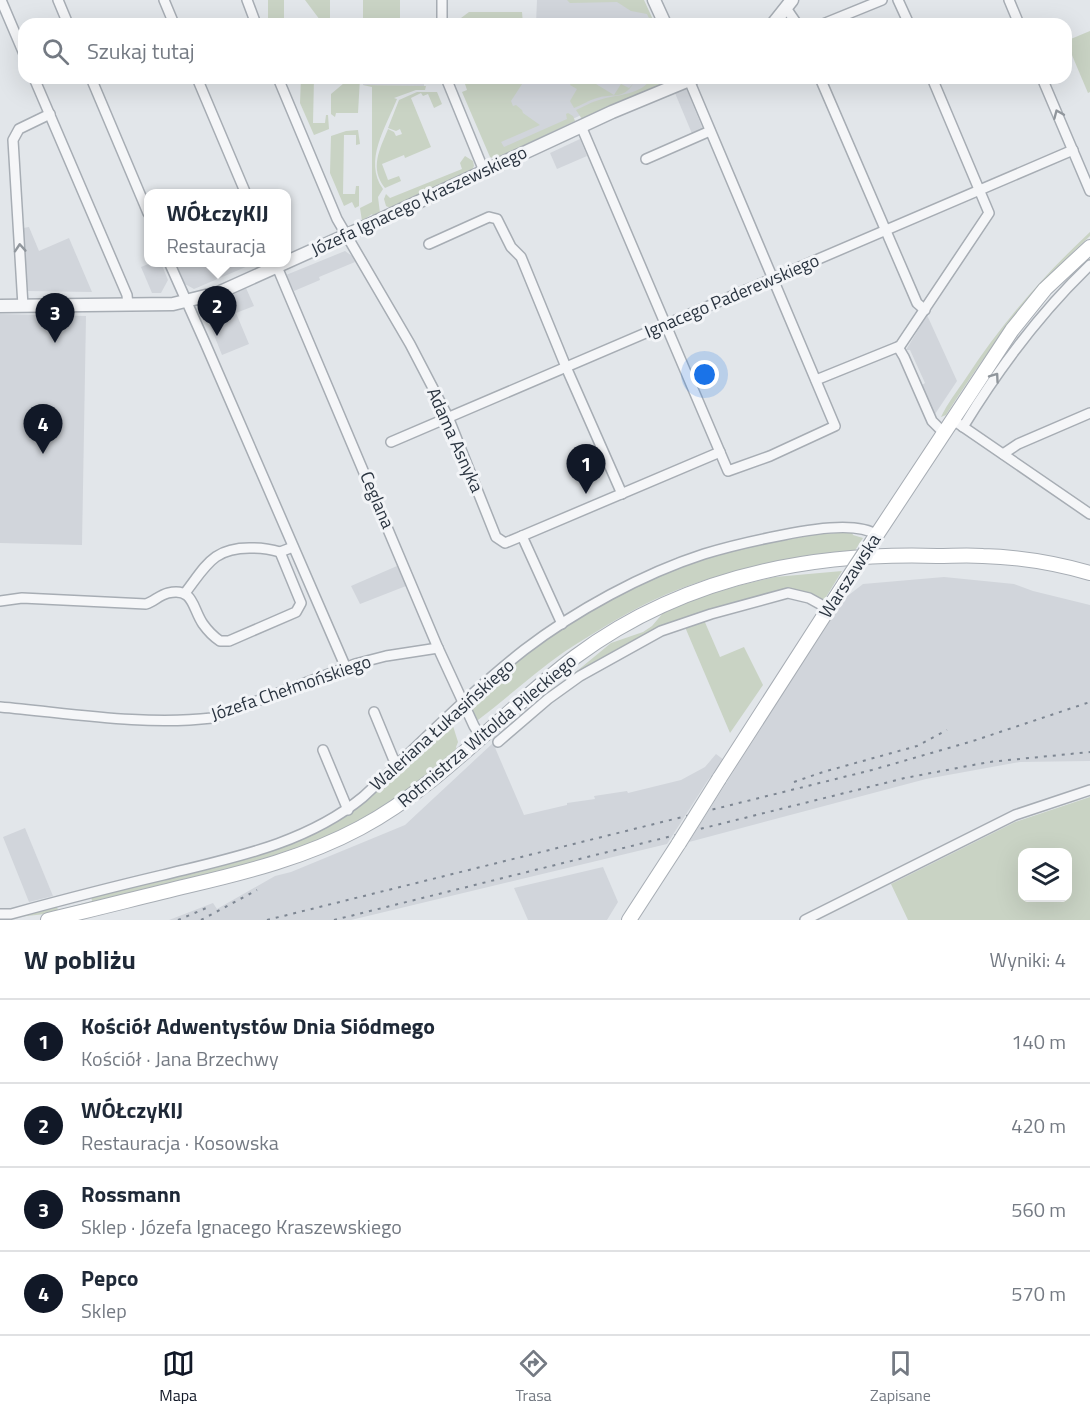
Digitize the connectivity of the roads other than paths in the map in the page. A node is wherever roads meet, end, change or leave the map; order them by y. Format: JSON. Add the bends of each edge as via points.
{"nodes":[{"id":1,"x":1,"y":0,"type":"edge"},
{"id":2,"x":58,"y":0,"type":"edge"},
{"id":3,"x":164,"y":0,"type":"edge"},
{"id":4,"x":247,"y":0,"type":"edge"},
{"id":5,"x":442,"y":0,"type":"edge"},
{"id":6,"x":654,"y":0,"type":"edge"},
{"id":7,"x":882,"y":0,"type":"edge"},
{"id":8,"x":898,"y":0,"type":"edge"},
{"id":9,"x":1009,"y":0,"type":"edge"},
{"id":10,"x":789,"y":4,"type":"edge"},
{"id":11,"x":66,"y":18,"type":"edge"},
{"id":12,"x":172,"y":18,"type":"edge"},
{"id":13,"x":254,"y":18,"type":"edge"},
{"id":14,"x":442,"y":18,"type":"edge"},
{"id":15,"x":662,"y":18,"type":"edge"},
{"id":16,"x":778,"y":18,"type":"edge"},
{"id":17,"x":795,"y":18,"type":"edge"},
{"id":18,"x":837,"y":18,"type":"edge"},
{"id":19,"x":906,"y":18,"type":"edge"},
{"id":20,"x":1016,"y":18,"type":"edge"},
{"id":21,"x":18,"y":40,"type":"edge"},
{"id":22,"x":37,"y":84,"type":"edge"},
{"id":23,"x":94,"y":84,"type":"edge"},
{"id":24,"x":200,"y":84,"type":"edge"},
{"id":25,"x":281,"y":84,"type":"edge"},
{"id":26,"x":448,"y":84,"type":"edge"},
{"id":27,"x":678,"y":84,"type":"edge"},
{"id":28,"x":692,"y":84,"type":"edge"},
{"id":29,"x":823,"y":84,"type":"edge"},
{"id":30,"x":935,"y":84,"type":"edge"},
{"id":31,"x":1045,"y":84,"type":"edge"},
{"id":32,"x":50,"y":114,"type":"junction"},
{"id":33,"x":581,"y":126,"type":"junction"},
{"id":34,"x":710,"y":131,"type":"junction"},
{"id":35,"x":1073,"y":150,"type":"junction"},
{"id":36,"x":646,"y":159,"type":"dead end"},
{"id":37,"x":484,"y":171,"type":"junction"},
{"id":38,"x":244,"y":189,"type":"edge"},
{"id":39,"x":980,"y":189,"type":"junction"},
{"id":40,"x":1090,"y":191,"type":"edge"},
{"id":41,"x":144,"y":204,"type":"edge"},
{"id":42,"x":885,"y":230,"type":"junction"},
{"id":43,"x":346,"y":236,"type":"junction"},
{"id":44,"x":429,"y":244,"type":"dead end"},
{"id":45,"x":1090,"y":247,"type":"edge"},
{"id":46,"x":291,"y":259,"type":"edge"},
{"id":47,"x":1090,"y":265,"type":"edge"},
{"id":48,"x":171,"y":267,"type":"edge"},
{"id":49,"x":272,"y":267,"type":"edge"},
{"id":50,"x":277,"y":267,"type":"edge"},
{"id":51,"x":774,"y":278,"type":"junction"},
{"id":52,"x":0,"y":299,"type":"edge"},
{"id":53,"x":186,"y":302,"type":"junction"},
{"id":54,"x":128,"y":305,"type":"junction"},
{"id":55,"x":0,"y":306,"type":"edge"},
{"id":56,"x":25,"y":306,"type":"junction"},
{"id":57,"x":925,"y":310,"type":"junction"},
{"id":58,"x":665,"y":324,"type":"junction"},
{"id":59,"x":898,"y":347,"type":"junction"},
{"id":60,"x":566,"y":367,"type":"junction"},
{"id":61,"x":816,"y":380,"type":"junction"},
{"id":62,"x":1090,"y":413,"type":"edge"},
{"id":63,"x":448,"y":417,"type":"junction"},
{"id":64,"x":958,"y":423,"type":"junction"},
{"id":65,"x":944,"y":432,"type":"junction"},
{"id":66,"x":391,"y":442,"type":"dead end"},
{"id":67,"x":720,"y":452,"type":"junction"},
{"id":68,"x":1003,"y":453,"type":"junction"},
{"id":69,"x":622,"y":494,"type":"junction"},
{"id":70,"x":1090,"y":514,"type":"edge"},
{"id":71,"x":522,"y":536,"type":"junction"},
{"id":72,"x":874,"y":539,"type":"junction"},
{"id":73,"x":293,"y":547,"type":"junction"},
{"id":74,"x":280,"y":552,"type":"junction"},
{"id":75,"x":1090,"y":573,"type":"edge"},
{"id":76,"x":185,"y":593,"type":"junction"},
{"id":77,"x":0,"y":601,"type":"edge"},
{"id":78,"x":829,"y":609,"type":"junction"},
{"id":79,"x":562,"y":624,"type":"junction"},
{"id":80,"x":438,"y":648,"type":"junction"},
{"id":81,"x":346,"y":668,"type":"junction"},
{"id":82,"x":463,"y":703,"type":"junction"},
{"id":83,"x":0,"y":707,"type":"edge"},
{"id":84,"x":374,"y":712,"type":"dead end"},
{"id":85,"x":481,"y":737,"type":"junction"},
{"id":86,"x":498,"y":742,"type":"dead end"},
{"id":87,"x":323,"y":750,"type":"dead end"},
{"id":88,"x":398,"y":764,"type":"junction"},
{"id":89,"x":1090,"y":790,"type":"edge"},
{"id":90,"x":348,"y":810,"type":"junction"},
{"id":91,"x":0,"y":914,"type":"edge"},
{"id":92,"x":48,"y":920,"type":"edge"},
{"id":93,"x":629,"y":920,"type":"edge"},
{"id":94,"x":805,"y":920,"type":"edge"}],
"edges":[{"from":1,"to":21,"type":"street"},
{"from":2,"to":11,"type":"street"},
{"from":3,"to":12,"type":"street"},
{"from":4,"to":13,"type":"street"},
{"from":5,"to":14,"type":"street"},
{"from":6,"to":15,"type":"street"},
{"from":7,"to":18,"type":"street"},
{"from":8,"to":19,"type":"street"},
{"from":9,"to":20,"type":"street"},
{"from":10,"to":16,"type":"street"},
{"from":10,"to":17,"type":"street"},
{"from":22,"to":32,"type":"street"},
{"from":23,"to":41,"type":"street"},
{"from":24,"to":38,"type":"street"},
{"from":25,"to":43,"type":"street","name":"Adama Asnyka"},
{"from":26,"to":37,"type":"street"},
{"from":27,"to":33,"type":"street","name":"Józefa Ignacego Kraszewskiego"},
{"from":28,"to":34,"type":"street"},
{"from":29,"to":42,"type":"street"},
{"from":30,"to":39,"type":"street"},
{"from":35,"to":31,"type":"street","one_way":true},
{"from":32,"to":54,"type":"street"},
{"from":56,"to":32,"type":"street","one_way":true,"via":[[13,140],[19,129]]},
{"from":33,"to":37,"type":"street","name":"Józefa Ignacego Kraszewskiego"},
{"from":33,"to":58,"type":"street"},
{"from":34,"to":36,"type":"street"},
{"from":34,"to":51,"type":"street"},
{"from":35,"to":39,"type":"street","name":"Ignacego Paderewskiego"},
{"from":35,"to":40,"type":"street"},
{"from":37,"to":43,"type":"street","name":"Józefa Ignacego Kraszewskiego"},
{"from":39,"to":42,"type":"street","name":"Ignacego Paderewskiego"},
{"from":39,"to":57,"type":"street","via":[[989,213]]},
{"from":42,"to":51,"type":"street","name":"Ignacego Paderewskiego"},
{"from":42,"to":57,"type":"street","via":[[917,303]]},
{"from":43,"to":46,"type":"street","name":"Józefa Ignacego Kraszewskiego"},
{"from":43,"to":63,"type":"street","name":"Adama Asnyka"},
{"from":44,"to":60,"type":"street","via":[[489,217],[497,219],[511,247],[521,257]]},
{"from":45,"to":64,"type":"main road","name":"Warszawska","via":[[1027,311]]},
{"from":64,"to":47,"type":"street","one_way":true,"via":[[1031,328]]},
{"from":48,"to":53,"type":"street"},
{"from":49,"to":53,"type":"street","name":"Józefa Ignacego Kraszewskiego","via":[[218,293]]},
{"from":50,"to":80,"type":"street","name":"Ceglana"},
{"from":51,"to":58,"type":"street","name":"Ignacego Paderewskiego"},
{"from":51,"to":61,"type":"street"},
{"from":52,"to":56,"type":"street","name":"Józefa Ignacego Kraszewskiego"},
{"from":53,"to":54,"type":"street","name":"Józefa Ignacego Kraszewskiego"},
{"from":53,"to":73,"type":"street"},
{"from":54,"to":56,"type":"street","name":"Józefa Ignacego Kraszewskiego"},
{"from":55,"to":56,"type":"street","name":"Józefa Ignacego Kraszewskiego"},
{"from":57,"to":59,"type":"street"},
{"from":58,"to":60,"type":"street","name":"Ignacego Paderewskiego"},
{"from":58,"to":67,"type":"street"},
{"from":59,"to":61,"type":"street"},
{"from":59,"to":65,"type":"street","via":[[932,421]]},
{"from":60,"to":63,"type":"street","name":"Ignacego Paderewskiego"},
{"from":60,"to":69,"type":"street"},
{"from":61,"to":67,"type":"street","via":[[835,426],[728,471]]},
{"from":62,"to":68,"type":"street"},
{"from":63,"to":66,"type":"street","name":"Ignacego Paderewskiego"},
{"from":63,"to":71,"type":"street","name":"Adama Asnyka","via":[[496,537],[505,543]]},
{"from":64,"to":65,"type":"main road","name":"Warszawska"},
{"from":64,"to":68,"type":"street"},
{"from":65,"to":72,"type":"main road","name":"Warszawska"},
{"from":67,"to":69,"type":"street"},
{"from":68,"to":70,"type":"street"},
{"from":69,"to":71,"type":"street"},
{"from":71,"to":79,"type":"street"},
{"from":72,"to":78,"type":"main road","name":"Warszawska","bridge":true},
{"from":72,"to":79,"type":"street","name":"Waleriana Łukasińskiego","via":[[868,529],[800,532],[704,554],[621,590]]},
{"from":73,"to":74,"type":"street"},
{"from":73,"to":81,"type":"street"},
{"from":74,"to":76,"type":"street","via":[[268,548],[226,550],[212,558]]},
{"from":74,"to":76,"type":"street","via":[[301,603],[299,609],[229,641],[220,641],[210,632]]},
{"from":75,"to":85,"type":"main road","name":"Rotmistrza Witolda Pileckiego","via":[[982,555],[864,556],[809,561],[728,580],[690,592],[624,624],[574,658]]},
{"from":76,"to":77,"type":"street","via":[[164,594],[146,604],[22,598]]},
{"from":78,"to":86,"type":"street","via":[[788,593],[661,632],[580,676]]},
{"from":78,"to":93,"type":"main road","name":"Warszawska","bridge":true},
{"from":79,"to":82,"type":"street","name":"Waleriana Łukasińskiego"},
{"from":80,"to":81,"type":"street","name":"Józefa Chełmońskiego","via":[[386,656]]},
{"from":80,"to":82,"type":"street","name":"Ceglana"},
{"from":81,"to":83,"type":"street","name":"Józefa Chełmońskiego","via":[[226,715],[191,721]]},
{"from":82,"to":85,"type":"street","name":"Ceglana"},
{"from":82,"to":88,"type":"street","name":"Waleriana Łukasińskiego"},
{"from":84,"to":88,"type":"street"},
{"from":85,"to":92,"type":"main road","name":"Rotmistrza Witolda Pileckiego","via":[[394,808],[307,852],[245,872]]},
{"from":87,"to":90,"type":"street"},
{"from":88,"to":90,"type":"street","name":"Waleriana Łukasińskiego"},
{"from":89,"to":94,"type":"street","via":[[1015,815]]},
{"from":90,"to":91,"type":"street","name":"Waleriana Łukasińskiego","via":[[257,852]]}]}
